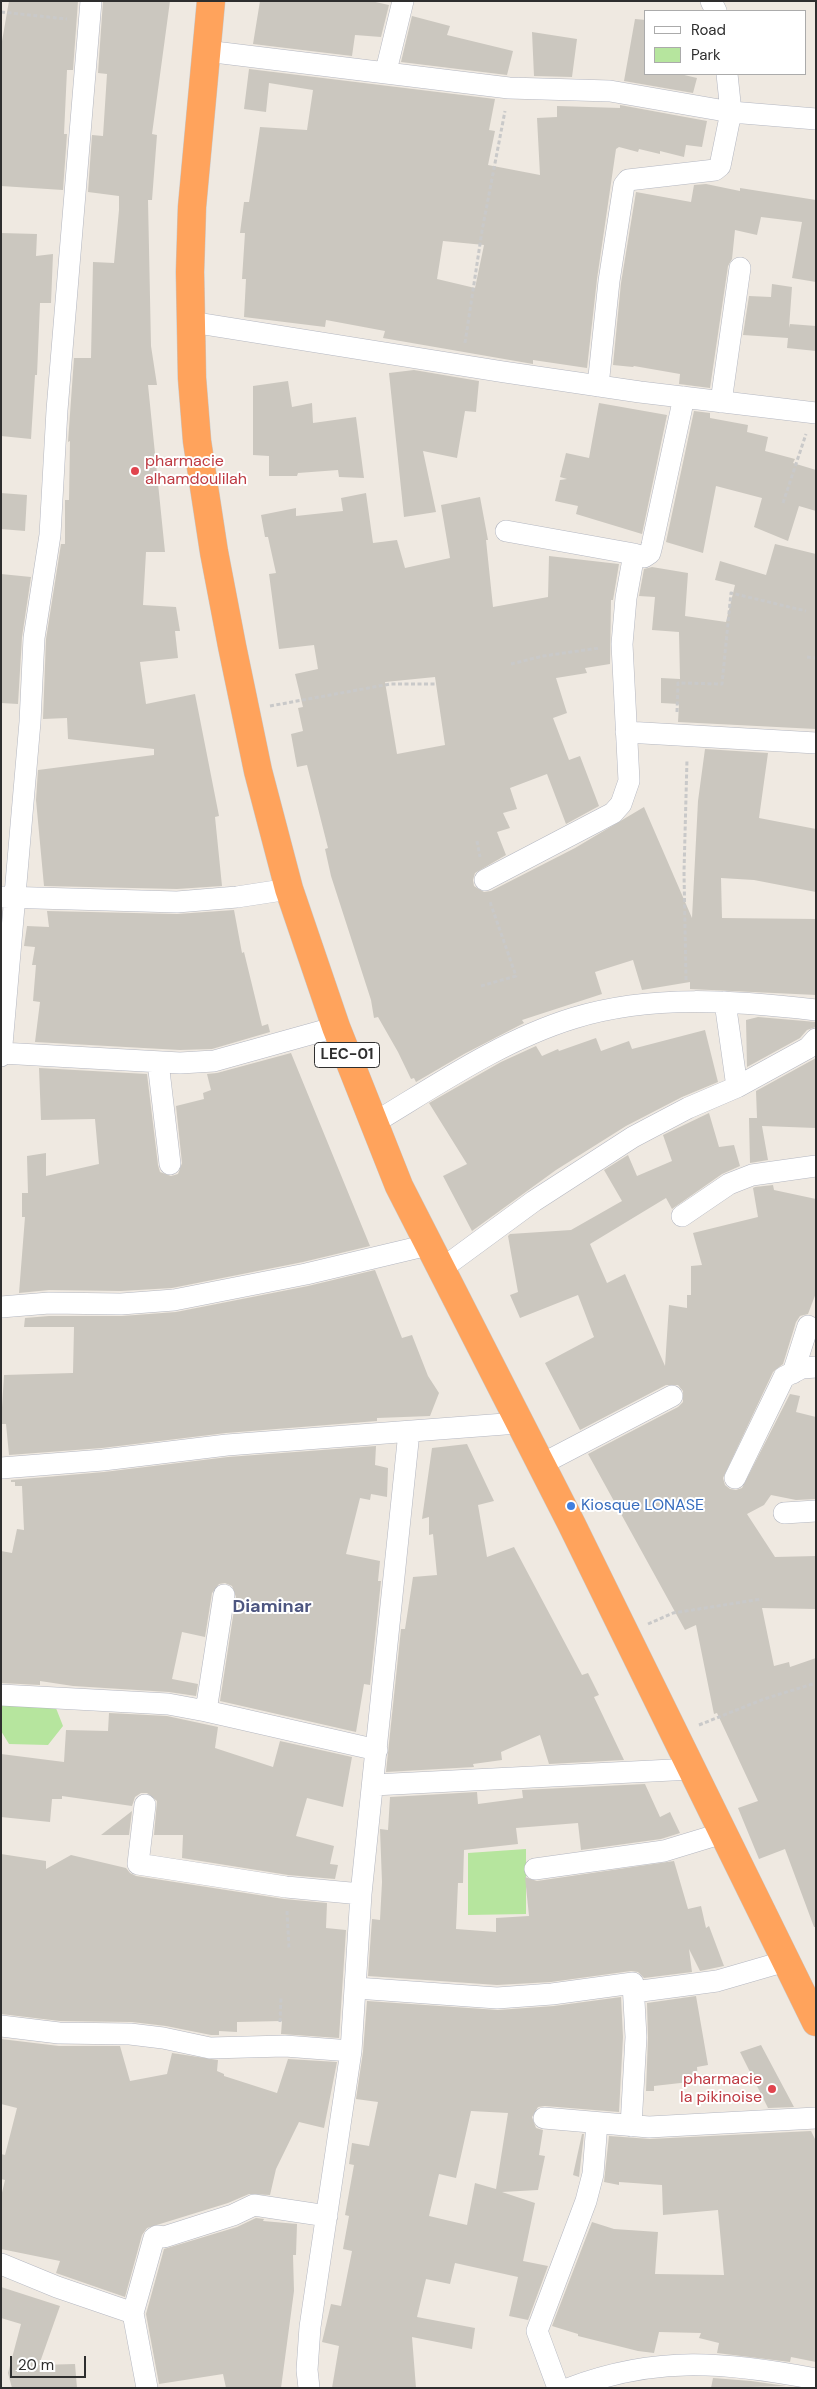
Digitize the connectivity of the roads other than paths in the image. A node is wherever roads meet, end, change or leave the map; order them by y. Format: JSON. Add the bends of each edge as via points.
{"nodes":[{"id":1,"x":211,"y":1,"type":"edge"},
{"id":2,"x":403,"y":1,"type":"edge"},
{"id":3,"x":90,"y":11,"type":"edge"},
{"id":4,"x":206,"y":51,"type":"junction"},
{"id":5,"x":386,"y":71,"type":"junction"},
{"id":6,"x":727,"y":75,"type":"edge"},
{"id":7,"x":732,"y":112,"type":"junction"},
{"id":8,"x":816,"y":119,"type":"edge"},
{"id":9,"x":740,"y":268,"type":"dead end"},
{"id":10,"x":191,"y":322,"type":"junction"},
{"id":11,"x":598,"y":386,"type":"junction"},
{"id":12,"x":684,"y":397,"type":"junction"},
{"id":13,"x":721,"y":402,"type":"junction"},
{"id":14,"x":814,"y":412,"type":"edge"},
{"id":15,"x":506,"y":531,"type":"dead end"},
{"id":16,"x":634,"y":554,"type":"junction"},
{"id":17,"x":626,"y":732,"type":"junction"},
{"id":18,"x":816,"y":743,"type":"edge"},
{"id":19,"x":485,"y":880,"type":"road end"},
{"id":20,"x":289,"y":889,"type":"junction"},
{"id":21,"x":8,"y":897,"type":"edge"},
{"id":22,"x":725,"y":1002,"type":"junction"},
{"id":23,"x":816,"y":1010,"type":"edge"},
{"id":24,"x":336,"y":1027,"type":"junction"},
{"id":25,"x":816,"y":1039,"type":"edge"},
{"id":26,"x":1,"y":1054,"type":"edge"},
{"id":27,"x":158,"y":1062,"type":"junction"},
{"id":28,"x":737,"y":1087,"type":"junction"},
{"id":29,"x":372,"y":1124,"type":"junction"},
{"id":30,"x":170,"y":1164,"type":"dead end"},
{"id":31,"x":816,"y":1166,"type":"edge"},
{"id":32,"x":682,"y":1216,"type":"dead end"},
{"id":33,"x":428,"y":1245,"type":"junction"},
{"id":34,"x":440,"y":1270,"type":"junction"},
{"id":35,"x":1,"y":1307,"type":"edge"},
{"id":36,"x":808,"y":1326,"type":"dead end"},
{"id":37,"x":816,"y":1367,"type":"edge"},
{"id":38,"x":793,"y":1373,"type":"junction"},
{"id":39,"x":672,"y":1396,"type":"dead end"},
{"id":40,"x":518,"y":1423,"type":"junction"},
{"id":41,"x":409,"y":1432,"type":"junction"},
{"id":42,"x":540,"y":1465,"type":"junction"},
{"id":43,"x":1,"y":1468,"type":"edge"},
{"id":44,"x":736,"y":1478,"type":"dead end"},
{"id":45,"x":816,"y":1511,"type":"edge"},
{"id":46,"x":784,"y":1513,"type":"dead end"},
{"id":47,"x":224,"y":1595,"type":"dead end"},
{"id":48,"x":1,"y":1695,"type":"edge"},
{"id":49,"x":206,"y":1710,"type":"junction"},
{"id":50,"x":377,"y":1750,"type":"junction"},
{"id":51,"x":692,"y":1769,"type":"junction"},
{"id":52,"x":373,"y":1785,"type":"junction"},
{"id":53,"x":145,"y":1805,"type":"dead end"},
{"id":54,"x":724,"y":1833,"type":"junction"},
{"id":55,"x":535,"y":1869,"type":"dead end"},
{"id":56,"x":361,"y":1894,"type":"junction"},
{"id":57,"x":786,"y":1961,"type":"junction"},
{"id":58,"x":356,"y":1988,"type":"junction"},
{"id":59,"x":634,"y":1992,"type":"junction"},
{"id":60,"x":816,"y":2022,"type":"edge"},
{"id":61,"x":1,"y":2026,"type":"edge"},
{"id":62,"x":351,"y":2051,"type":"junction"},
{"id":63,"x":544,"y":2118,"type":"dead end"},
{"id":64,"x":816,"y":2118,"type":"edge"},
{"id":65,"x":597,"y":2123,"type":"junction"},
{"id":66,"x":631,"y":2126,"type":"junction"},
{"id":67,"x":328,"y":2216,"type":"junction"},
{"id":68,"x":1,"y":2264,"type":"edge"},
{"id":69,"x":133,"y":2313,"type":"junction"},
{"id":70,"x":816,"y":2379,"type":"edge"},
{"id":71,"x":596,"y":2383,"type":"edge"},
{"id":72,"x":147,"y":2388,"type":"edge"},
{"id":73,"x":309,"y":2388,"type":"edge"},
{"id":74,"x":558,"y":2388,"type":"edge"},
{"id":75,"x":570,"y":2388,"type":"edge"}],
"edges":[{"from":1,"to":4,"type":"highway","number":"LEC-01"},
{"from":2,"to":5,"type":"street"},
{"from":3,"to":21,"type":"street","via":[[57,410],[50,535],[34,638],[30,722]]},
{"from":4,"to":5,"type":"street"},
{"from":4,"to":10,"type":"highway","number":"LEC-01","via":[[192,207]]},
{"from":5,"to":7,"type":"street","via":[[509,88],[610,91]]},
{"from":6,"to":7,"type":"street"},
{"from":7,"to":8,"type":"street"},
{"from":7,"to":11,"type":"street","via":[[722,160],[715,170],[628,180],[624,185],[609,281]]},
{"from":9,"to":13,"type":"street"},
{"from":10,"to":11,"type":"street"},
{"from":10,"to":20,"type":"highway","number":"LEC-01","via":[[192,378],[205,496],[258,771]]},
{"from":11,"to":12,"type":"street"},
{"from":12,"to":13,"type":"street"},
{"from":12,"to":16,"type":"street","via":[[650,553],[644,557]]},
{"from":13,"to":14,"type":"street"},
{"from":15,"to":16,"type":"street"},
{"from":16,"to":17,"type":"street","via":[[622,644]]},
{"from":17,"to":18,"type":"street"},
{"from":17,"to":19,"type":"street","via":[[629,782],[624,799],[613,813]]},
{"from":20,"to":21,"type":"street","via":[[177,902]]},
{"from":20,"to":24,"type":"highway","number":"LEC-01"},
{"from":21,"to":26,"type":"street"},
{"from":22,"to":23,"type":"street"},
{"from":22,"to":28,"type":"street"},
{"from":22,"to":29,"type":"street","via":[[687,1001],[628,1006],[576,1017],[542,1029],[473,1063]]},
{"from":24,"to":27,"type":"street","via":[[214,1060]]},
{"from":24,"to":29,"type":"highway","number":"LEC-01"},
{"from":25,"to":28,"type":"street","via":[[808,1048]]},
{"from":26,"to":27,"type":"street"},
{"from":27,"to":30,"type":"street"},
{"from":28,"to":34,"type":"street","via":[[688,1108],[634,1137],[534,1201]]},
{"from":29,"to":33,"type":"highway","number":"LEC-01"},
{"from":31,"to":32,"type":"street","via":[[752,1175],[729,1184]]},
{"from":33,"to":34,"type":"highway","number":"LEC-01"},
{"from":33,"to":35,"type":"street","via":[[306,1274],[174,1300]]},
{"from":34,"to":40,"type":"highway","number":"LEC-01"},
{"from":36,"to":38,"type":"street"},
{"from":37,"to":38,"type":"street","via":[[802,1368]]},
{"from":38,"to":44,"type":"street","via":[[784,1377]]},
{"from":39,"to":42,"type":"street"},
{"from":40,"to":41,"type":"street"},
{"from":40,"to":42,"type":"highway","number":"LEC-01"},
{"from":41,"to":43,"type":"street","via":[[227,1445]]},
{"from":41,"to":50,"type":"street"},
{"from":42,"to":51,"type":"highway","number":"LEC-01"},
{"from":45,"to":46,"type":"street"},
{"from":47,"to":49,"type":"street"},
{"from":48,"to":49,"type":"street","via":[[168,1704]]},
{"from":49,"to":50,"type":"street"},
{"from":50,"to":52,"type":"street"},
{"from":51,"to":52,"type":"street"},
{"from":51,"to":54,"type":"highway","number":"LEC-01"},
{"from":52,"to":56,"type":"street"},
{"from":53,"to":56,"type":"street","via":[[138,1864]]},
{"from":54,"to":55,"type":"street","via":[[664,1851]]},
{"from":54,"to":57,"type":"highway","number":"LEC-01"},
{"from":56,"to":58,"type":"street"},
{"from":57,"to":59,"type":"street","via":[[717,1981]]},
{"from":57,"to":60,"type":"highway","number":"LEC-01"},
{"from":58,"to":59,"type":"street","via":[[497,1998],[633,1983]]},
{"from":58,"to":62,"type":"street"},
{"from":59,"to":66,"type":"street","via":[[636,2037]]},
{"from":61,"to":62,"type":"street","via":[[59,2033],[130,2034],[210,2048],[285,2046]]},
{"from":62,"to":67,"type":"street"},
{"from":63,"to":65,"type":"street"},
{"from":64,"to":66,"type":"street"},
{"from":65,"to":66,"type":"street"},
{"from":65,"to":74,"type":"street","via":[[593,2174],[586,2201],[536,2331]]},
{"from":67,"to":69,"type":"street","via":[[254,2205],[233,2215],[164,2237],[157,2236]]},
{"from":67,"to":73,"type":"street","via":[[310,2327]]},
{"from":68,"to":69,"type":"street"},
{"from":69,"to":72,"type":"street"},
{"from":70,"to":71,"type":"street","via":[[716,2364],[661,2366]]},
{"from":71,"to":75,"type":"street"}]}
